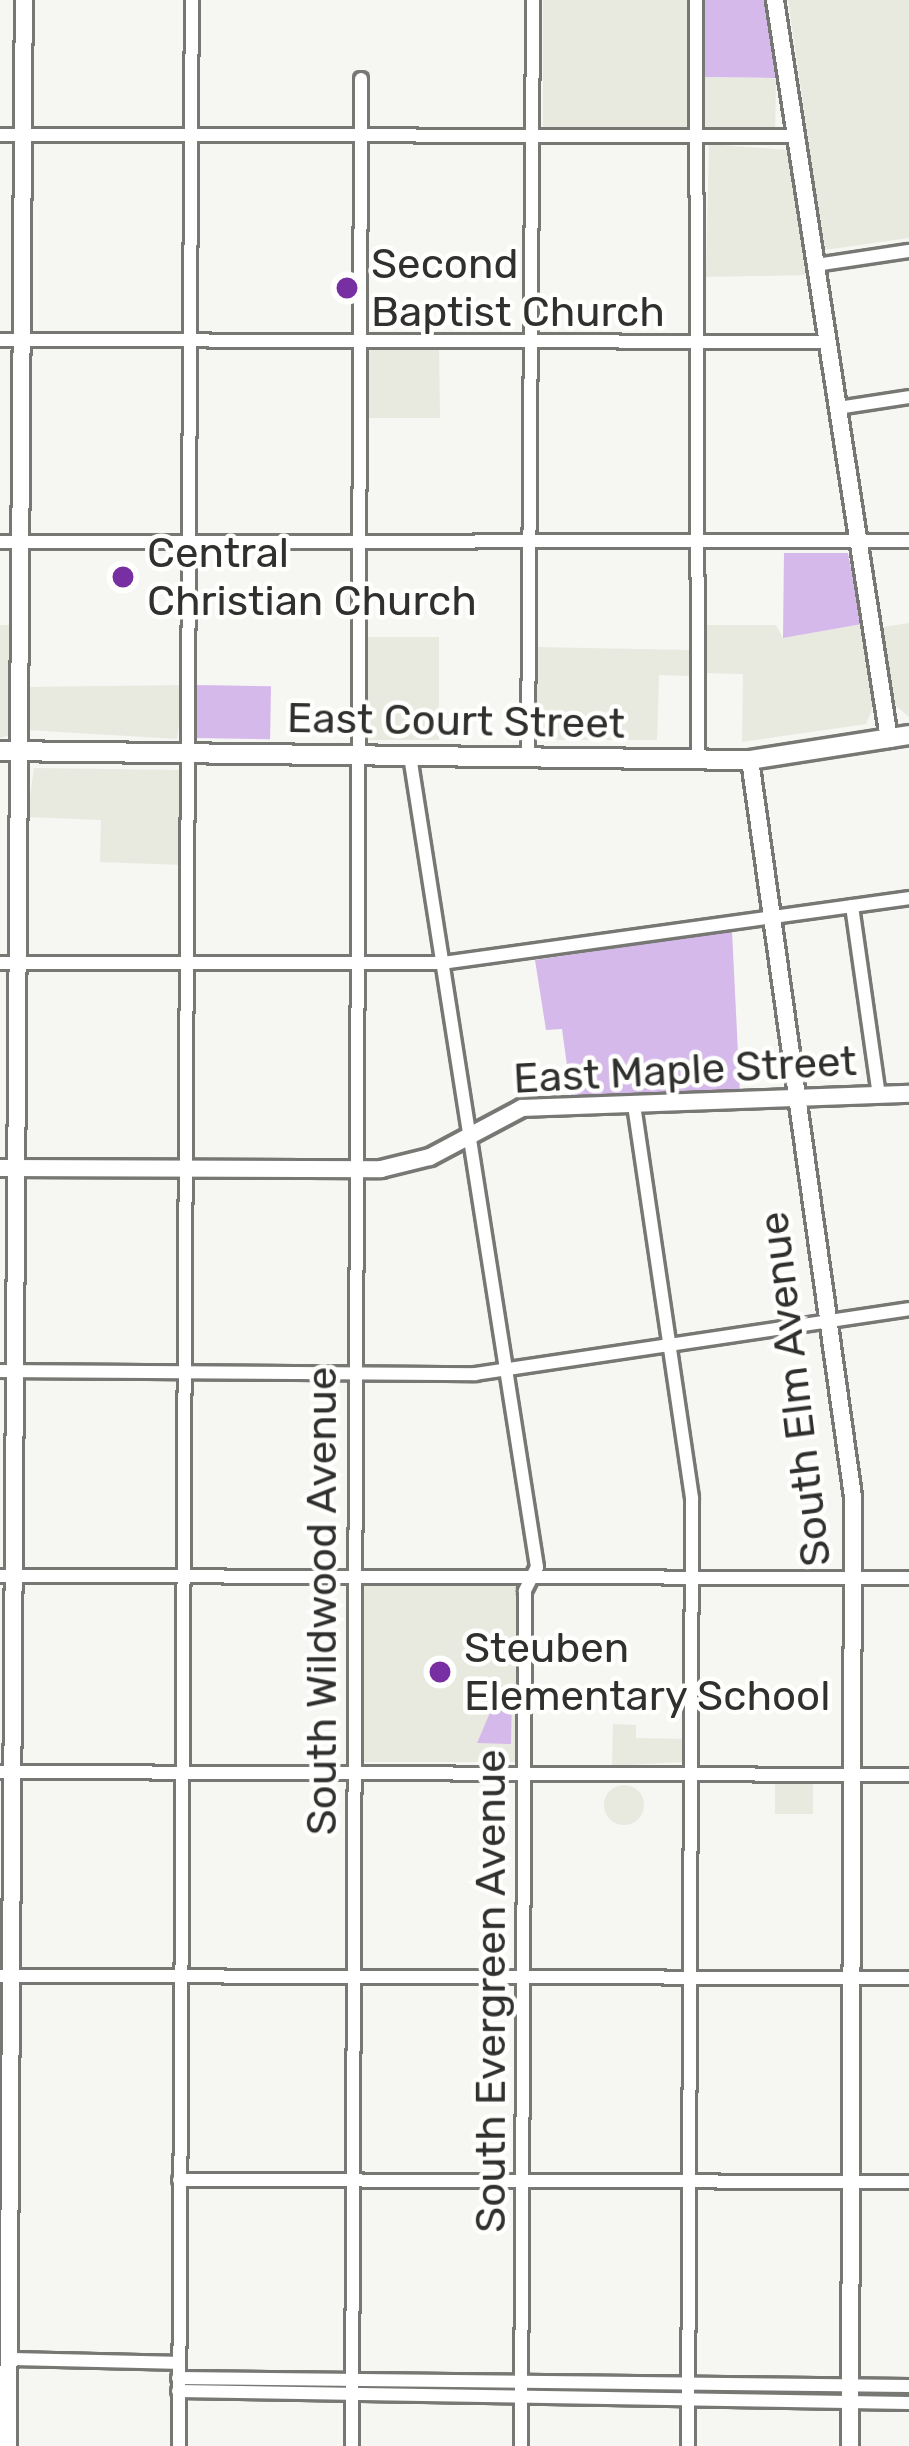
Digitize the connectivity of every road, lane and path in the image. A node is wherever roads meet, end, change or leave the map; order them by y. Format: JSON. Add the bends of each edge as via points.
{"nodes":[{"id":1,"x":24,"y":0,"type":"edge"},
{"id":2,"x":192,"y":0,"type":"edge"},
{"id":3,"x":533,"y":0,"type":"edge"},
{"id":4,"x":696,"y":0,"type":"edge"},
{"id":5,"x":775,"y":0,"type":"edge"},
{"id":6,"x":361,"y":79,"type":"dead end"},
{"id":7,"x":361,"y":134,"type":"junction"},
{"id":8,"x":0,"y":135,"type":"edge"},
{"id":9,"x":23,"y":135,"type":"junction"},
{"id":10,"x":192,"y":136,"type":"junction"},
{"id":11,"x":531,"y":136,"type":"junction"},
{"id":12,"x":796,"y":136,"type":"junction"},
{"id":13,"x":696,"y":139,"type":"junction"},
{"id":14,"x":909,"y":251,"type":"edge"},
{"id":15,"x":815,"y":265,"type":"junction"},
{"id":16,"x":0,"y":340,"type":"edge"},
{"id":17,"x":22,"y":340,"type":"junction"},
{"id":18,"x":189,"y":340,"type":"junction"},
{"id":19,"x":361,"y":341,"type":"junction"},
{"id":20,"x":530,"y":342,"type":"junction"},
{"id":21,"x":699,"y":342,"type":"junction"},
{"id":22,"x":827,"y":342,"type":"junction"},
{"id":23,"x":909,"y":397,"type":"edge"},
{"id":24,"x":838,"y":408,"type":"junction"},
{"id":25,"x":909,"y":541,"type":"edge"},
{"id":26,"x":0,"y":542,"type":"edge"},
{"id":27,"x":22,"y":542,"type":"junction"},
{"id":28,"x":191,"y":544,"type":"junction"},
{"id":29,"x":360,"y":544,"type":"junction"},
{"id":30,"x":698,"y":544,"type":"junction"},
{"id":31,"x":529,"y":545,"type":"junction"},
{"id":32,"x":860,"y":548,"type":"junction"},
{"id":33,"x":899,"y":737,"type":"edge"},
{"id":34,"x":0,"y":752,"type":"edge"},
{"id":35,"x":21,"y":752,"type":"junction"},
{"id":36,"x":190,"y":754,"type":"junction"},
{"id":37,"x":361,"y":756,"type":"junction"},
{"id":38,"x":410,"y":756,"type":"junction"},
{"id":39,"x":528,"y":758,"type":"junction"},
{"id":40,"x":698,"y":760,"type":"junction"},
{"id":41,"x":750,"y":760,"type":"junction"},
{"id":42,"x":909,"y":898,"type":"edge"},
{"id":43,"x":852,"y":906,"type":"junction"},
{"id":44,"x":773,"y":916,"type":"junction"},
{"id":45,"x":442,"y":962,"type":"junction"},
{"id":46,"x":0,"y":963,"type":"edge"},
{"id":47,"x":20,"y":963,"type":"junction"},
{"id":48,"x":189,"y":964,"type":"junction"},
{"id":49,"x":356,"y":965,"type":"junction"},
{"id":50,"x":909,"y":1094,"type":"edge"},
{"id":51,"x":878,"y":1095,"type":"junction"},
{"id":52,"x":800,"y":1099,"type":"junction"},
{"id":53,"x":634,"y":1105,"type":"junction"},
{"id":54,"x":468,"y":1131,"type":"junction"},
{"id":55,"x":10,"y":1168,"type":"edge"},
{"id":56,"x":188,"y":1168,"type":"junction"},
{"id":57,"x":358,"y":1169,"type":"junction"},
{"id":58,"x":909,"y":1309,"type":"edge"},
{"id":59,"x":829,"y":1321,"type":"junction"},
{"id":60,"x":666,"y":1346,"type":"junction"},
{"id":61,"x":506,"y":1371,"type":"junction"},
{"id":62,"x":9,"y":1372,"type":"edge"},
{"id":63,"x":188,"y":1372,"type":"junction"},
{"id":64,"x":355,"y":1373,"type":"junction"},
{"id":65,"x":9,"y":1576,"type":"edge"},
{"id":66,"x":187,"y":1576,"type":"junction"},
{"id":67,"x":356,"y":1576,"type":"junction"},
{"id":68,"x":533,"y":1577,"type":"junction"},
{"id":69,"x":693,"y":1577,"type":"junction"},
{"id":70,"x":855,"y":1578,"type":"junction"},
{"id":71,"x":909,"y":1578,"type":"edge"},
{"id":72,"x":8,"y":1772,"type":"edge"},
{"id":73,"x":187,"y":1773,"type":"junction"},
{"id":74,"x":355,"y":1773,"type":"junction"},
{"id":75,"x":525,"y":1774,"type":"junction"},
{"id":76,"x":693,"y":1774,"type":"junction"},
{"id":77,"x":851,"y":1775,"type":"junction"},
{"id":78,"x":909,"y":1775,"type":"edge"},
{"id":79,"x":5,"y":1976,"type":"edge"},
{"id":80,"x":186,"y":1976,"type":"junction"},
{"id":81,"x":355,"y":1976,"type":"junction"},
{"id":82,"x":692,"y":1977,"type":"junction"},
{"id":83,"x":527,"y":1978,"type":"junction"},
{"id":84,"x":850,"y":1978,"type":"junction"},
{"id":85,"x":909,"y":1978,"type":"edge"},
{"id":86,"x":179,"y":2180,"type":"junction"},
{"id":87,"x":851,"y":2181,"type":"junction"},
{"id":88,"x":524,"y":2182,"type":"junction"},
{"id":89,"x":909,"y":2182,"type":"edge"},
{"id":90,"x":355,"y":2183,"type":"junction"},
{"id":91,"x":688,"y":2183,"type":"junction"},
{"id":92,"x":5,"y":2348,"type":"edge"},
{"id":93,"x":178,"y":2362,"type":"junction"},
{"id":94,"x":352,"y":2380,"type":"junction"},
{"id":95,"x":522,"y":2381,"type":"junction"},
{"id":96,"x":688,"y":2383,"type":"junction"},
{"id":97,"x":178,"y":2385,"type":"junction"},
{"id":98,"x":909,"y":2386,"type":"edge"},
{"id":99,"x":850,"y":2394,"type":"junction"},
{"id":100,"x":352,"y":2396,"type":"junction"},
{"id":101,"x":522,"y":2402,"type":"junction"},
{"id":102,"x":688,"y":2402,"type":"junction"},
{"id":103,"x":909,"y":2403,"type":"edge"},
{"id":104,"x":8,"y":2446,"type":"edge"},
{"id":105,"x":179,"y":2446,"type":"edge"},
{"id":106,"x":352,"y":2446,"type":"edge"},
{"id":107,"x":521,"y":2446,"type":"edge"},
{"id":108,"x":688,"y":2446,"type":"edge"},
{"id":109,"x":850,"y":2446,"type":"edge"}],
"edges":[{"from":1,"to":9,"type":"street"},
{"from":2,"to":10,"type":"street"},
{"from":3,"to":11,"type":"street"},
{"from":4,"to":13,"type":"street"},
{"from":5,"to":12,"type":"street"},
{"from":6,"to":7,"type":"street","name":"South Wildwood Avenue"},
{"from":7,"to":10,"type":"street"},
{"from":7,"to":11,"type":"street"},
{"from":7,"to":19,"type":"street","name":"South Wildwood Avenue"},
{"from":8,"to":9,"type":"street"},
{"from":9,"to":10,"type":"street"},
{"from":9,"to":17,"type":"street"},
{"from":10,"to":18,"type":"street"},
{"from":11,"to":13,"type":"street"},
{"from":11,"to":20,"type":"street"},
{"from":12,"to":13,"type":"street"},
{"from":12,"to":15,"type":"street"},
{"from":13,"to":21,"type":"street"},
{"from":14,"to":15,"type":"street"},
{"from":15,"to":22,"type":"street"},
{"from":16,"to":17,"type":"street"},
{"from":17,"to":18,"type":"street"},
{"from":17,"to":27,"type":"street"},
{"from":18,"to":19,"type":"street"},
{"from":18,"to":28,"type":"street"},
{"from":19,"to":20,"type":"street"},
{"from":19,"to":29,"type":"street","name":"South Wildwood Avenue"},
{"from":20,"to":21,"type":"street"},
{"from":20,"to":31,"type":"street"},
{"from":21,"to":22,"type":"street"},
{"from":21,"to":30,"type":"street"},
{"from":22,"to":24,"type":"street"},
{"from":23,"to":24,"type":"street"},
{"from":24,"to":32,"type":"street"},
{"from":25,"to":32,"type":"street"},
{"from":26,"to":27,"type":"street"},
{"from":27,"to":28,"type":"street"},
{"from":27,"to":35,"type":"street"},
{"from":28,"to":29,"type":"street"},
{"from":28,"to":36,"type":"street"},
{"from":29,"to":31,"type":"street"},
{"from":29,"to":37,"type":"street","name":"South Wildwood Avenue"},
{"from":30,"to":31,"type":"street"},
{"from":30,"to":32,"type":"street"},
{"from":30,"to":40,"type":"street"},
{"from":31,"to":39,"type":"street"},
{"from":32,"to":33,"type":"street"},
{"from":33,"to":41,"type":"main road","name":"East Court Street"},
{"from":34,"to":35,"type":"main road","name":"East Court Street"},
{"from":35,"to":36,"type":"main road","name":"East Court Street"},
{"from":35,"to":47,"type":"street"},
{"from":36,"to":37,"type":"main road","name":"East Court Street"},
{"from":36,"to":48,"type":"street"},
{"from":37,"to":38,"type":"main road","name":"East Court Street"},
{"from":37,"to":49,"type":"street","name":"South Wildwood Avenue"},
{"from":38,"to":39,"type":"main road","name":"East Court Street"},
{"from":38,"to":45,"type":"street","name":"South Evergreen Avenue"},
{"from":39,"to":40,"type":"main road","name":"East Court Street"},
{"from":40,"to":41,"type":"main road","name":"East Court Street"},
{"from":41,"to":44,"type":"street","name":"South Elm Avenue"},
{"from":42,"to":43,"type":"street"},
{"from":43,"to":44,"type":"street"},
{"from":43,"to":51,"type":"street"},
{"from":44,"to":45,"type":"street"},
{"from":44,"to":52,"type":"street","name":"South Elm Avenue"},
{"from":45,"to":49,"type":"street"},
{"from":45,"to":54,"type":"street","name":"South Evergreen Avenue"},
{"from":46,"to":47,"type":"street"},
{"from":47,"to":48,"type":"street"},
{"from":47,"to":55,"type":"street"},
{"from":48,"to":49,"type":"street"},
{"from":48,"to":56,"type":"street"},
{"from":49,"to":57,"type":"street","name":"South Wildwood Avenue"},
{"from":50,"to":51,"type":"street","name":"East Maple Street"},
{"from":51,"to":52,"type":"street","name":"East Maple Street"},
{"from":52,"to":53,"type":"street","name":"East Maple Street"},
{"from":52,"to":59,"type":"street","name":"South Elm Avenue"},
{"from":53,"to":54,"type":"street","name":"East Maple Street","via":[[522,1108]]},
{"from":53,"to":60,"type":"street"},
{"from":54,"to":57,"type":"street","name":"East Maple Street","via":[[430,1157]]},
{"from":54,"to":61,"type":"street","name":"South Evergreen Avenue"},
{"from":55,"to":56,"type":"street","name":"East Maple Street"},
{"from":55,"to":62,"type":"street"},
{"from":56,"to":57,"type":"street","name":"East Maple Street"},
{"from":56,"to":63,"type":"street"},
{"from":57,"to":64,"type":"street","name":"South Wildwood Avenue"},
{"from":58,"to":59,"type":"street"},
{"from":59,"to":60,"type":"street"},
{"from":59,"to":70,"type":"street","name":"South Elm Avenue"},
{"from":60,"to":61,"type":"street"},
{"from":60,"to":69,"type":"street","via":[[692,1498]]},
{"from":61,"to":64,"type":"street"},
{"from":61,"to":68,"type":"street","name":"South Evergreen Avenue"},
{"from":62,"to":63,"type":"street"},
{"from":62,"to":65,"type":"street"},
{"from":63,"to":64,"type":"street"},
{"from":63,"to":66,"type":"street"},
{"from":64,"to":67,"type":"street","name":"South Wildwood Avenue"},
{"from":65,"to":66,"type":"street"},
{"from":65,"to":72,"type":"street"},
{"from":66,"to":67,"type":"street"},
{"from":66,"to":73,"type":"street"},
{"from":67,"to":68,"type":"street"},
{"from":67,"to":74,"type":"street","name":"South Wildwood Avenue"},
{"from":68,"to":69,"type":"street"},
{"from":68,"to":75,"type":"street","name":"South Evergreen Avenue"},
{"from":69,"to":70,"type":"street"},
{"from":69,"to":76,"type":"street"},
{"from":70,"to":71,"type":"street"},
{"from":70,"to":77,"type":"street","name":"South Elm Avenue"},
{"from":72,"to":73,"type":"street"},
{"from":72,"to":79,"type":"street"},
{"from":73,"to":74,"type":"street"},
{"from":73,"to":80,"type":"street"},
{"from":74,"to":75,"type":"street"},
{"from":74,"to":81,"type":"street","name":"South Wildwood Avenue"},
{"from":75,"to":76,"type":"street"},
{"from":75,"to":83,"type":"street","name":"South Evergreen Avenue"},
{"from":76,"to":77,"type":"street"},
{"from":76,"to":82,"type":"street"},
{"from":77,"to":78,"type":"street"},
{"from":77,"to":84,"type":"street","name":"South Elm Avenue"},
{"from":79,"to":80,"type":"street"},
{"from":79,"to":92,"type":"street"},
{"from":80,"to":81,"type":"street"},
{"from":80,"to":86,"type":"street"},
{"from":81,"to":83,"type":"street"},
{"from":81,"to":90,"type":"street","name":"South Wildwood Avenue"},
{"from":82,"to":83,"type":"street"},
{"from":82,"to":84,"type":"street"},
{"from":82,"to":91,"type":"street"},
{"from":83,"to":88,"type":"street","name":"South Evergreen Avenue"},
{"from":84,"to":85,"type":"street"},
{"from":84,"to":87,"type":"street","name":"South Elm Avenue"},
{"from":86,"to":90,"type":"street"},
{"from":86,"to":93,"type":"street"},
{"from":87,"to":89,"type":"street"},
{"from":87,"to":91,"type":"street"},
{"from":87,"to":99,"type":"street","name":"South Elm Avenue"},
{"from":88,"to":90,"type":"street"},
{"from":88,"to":91,"type":"street"},
{"from":88,"to":95,"type":"street","name":"South Evergreen Avenue"},
{"from":90,"to":94,"type":"street","name":"South Wildwood Avenue"},
{"from":91,"to":96,"type":"street"},
{"from":92,"to":93,"type":"street"},
{"from":92,"to":104,"type":"street"},
{"from":93,"to":97,"type":"street"},
{"from":94,"to":95,"type":"street"},
{"from":94,"to":97,"type":"street"},
{"from":94,"to":100,"type":"street","name":"South Wildwood Avenue"},
{"from":95,"to":96,"type":"street"},
{"from":95,"to":101,"type":"street","name":"South Evergreen Avenue"},
{"from":96,"to":99,"type":"street"},
{"from":96,"to":102,"type":"street"},
{"from":97,"to":100,"type":"street"},
{"from":97,"to":105,"type":"street"},
{"from":98,"to":99,"type":"street"},
{"from":99,"to":102,"type":"street"},
{"from":99,"to":103,"type":"street"},
{"from":99,"to":109,"type":"street","name":"South Elm Avenue"},
{"from":100,"to":101,"type":"street"},
{"from":100,"to":106,"type":"street","name":"South Wildwood Avenue"},
{"from":101,"to":102,"type":"street"},
{"from":101,"to":107,"type":"street","name":"South Evergreen Avenue"},
{"from":102,"to":108,"type":"street"}]}
